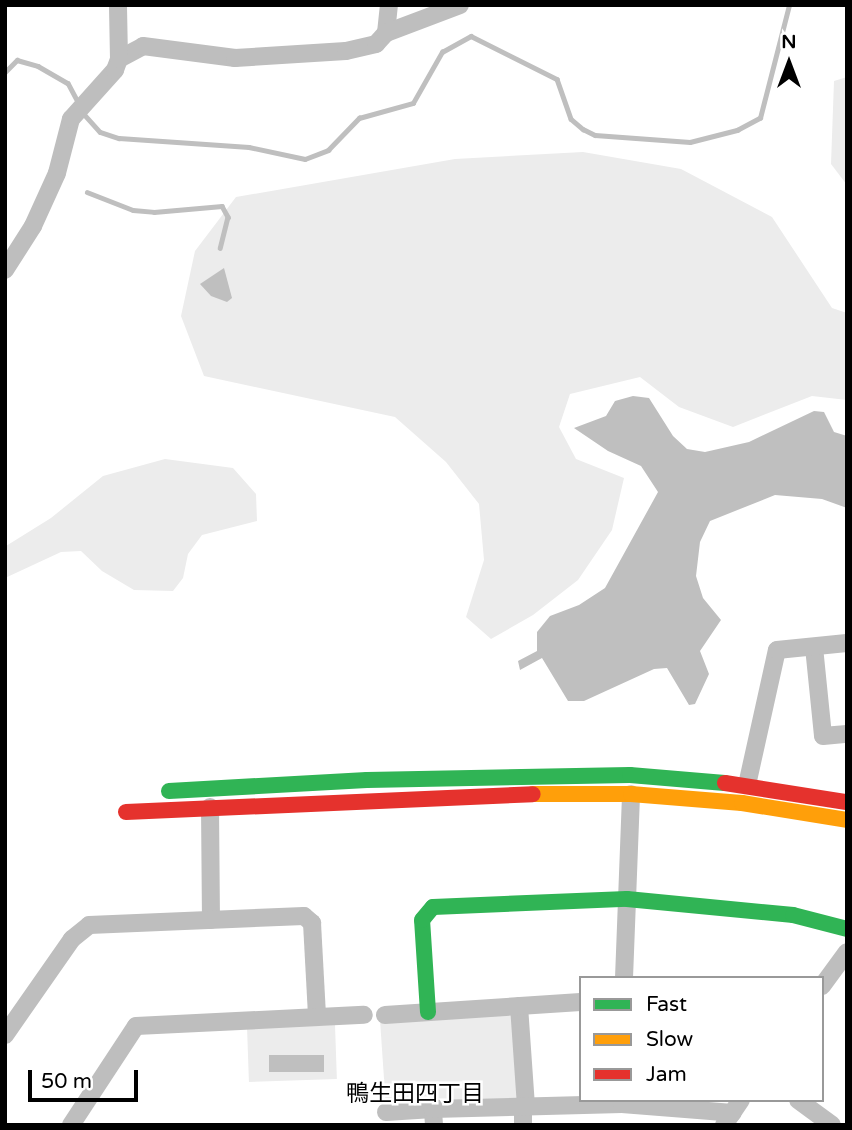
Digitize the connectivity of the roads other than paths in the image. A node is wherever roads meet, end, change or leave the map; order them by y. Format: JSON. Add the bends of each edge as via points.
{"nodes":[{"id":1,"x":118,"y":5,"type":"edge"},
{"id":2,"x":389,"y":5,"type":"edge"},
{"id":3,"x":460,"y":5,"type":"edge"},
{"id":4,"x":386,"y":33,"type":"junction"},
{"id":5,"x":119,"y":59,"type":"junction"},
{"id":6,"x":5,"y":270,"type":"edge"},
{"id":7,"x":847,"y":643,"type":"edge"},
{"id":8,"x":814,"y":646,"type":"junction"},
{"id":9,"x":847,"y":734,"type":"edge"},
{"id":10,"x":747,"y":785,"type":"junction"},
{"id":11,"x":169,"y":791,"type":"dead end"},
{"id":12,"x":631,"y":794,"type":"junction"},
{"id":13,"x":847,"y":802,"type":"edge"},
{"id":14,"x":210,"y":807,"type":"junction"},
{"id":15,"x":126,"y":812,"type":"dead end"},
{"id":16,"x":847,"y":820,"type":"edge"},
{"id":17,"x":627,"y":900,"type":"junction"},
{"id":18,"x":211,"y":920,"type":"junction"},
{"id":19,"x":847,"y":929,"type":"edge"},
{"id":20,"x":847,"y":952,"type":"edge"},
{"id":21,"x":624,"y":976,"type":"edge"},
{"id":22,"x":824,"y":983,"type":"edge"},
{"id":23,"x":579,"y":1002,"type":"edge"},
{"id":24,"x":519,"y":1006,"type":"junction"},
{"id":25,"x":428,"y":1012,"type":"junction"},
{"id":26,"x":364,"y":1014,"type":"dead end"},
{"id":27,"x":385,"y":1015,"type":"dead end"},
{"id":28,"x":317,"y":1016,"type":"junction"},
{"id":29,"x":5,"y":1035,"type":"edge"},
{"id":30,"x":801,"y":1102,"type":"edge"},
{"id":31,"x":524,"y":1106,"type":"junction"},
{"id":32,"x":386,"y":1112,"type":"dead end"},
{"id":33,"x":733,"y":1113,"type":"edge"},
{"id":34,"x":433,"y":1117,"type":"edge"},
{"id":35,"x":71,"y":1125,"type":"edge"},
{"id":36,"x":523,"y":1125,"type":"edge"},
{"id":37,"x":832,"y":1125,"type":"edge"}],
"edges":[{"from":1,"to":5,"type":"street"},
{"from":2,"to":4,"type":"street"},
{"from":3,"to":4,"type":"street"},
{"from":4,"to":5,"type":"street","via":[[376,44],[346,51],[235,58],[144,46]]},
{"from":5,"to":6,"type":"street","via":[[107,82],[71,118],[57,173],[33,226]]},
{"from":7,"to":8,"type":"street"},
{"from":8,"to":9,"type":"street","via":[[823,736]]},
{"from":8,"to":10,"type":"street","via":[[777,650]]},
{"from":10,"to":11,"type":"street","via":[[630,775],[367,780]]},
{"from":10,"to":13,"type":"street"},
{"from":12,"to":14,"type":"street","via":[[496,794]]},
{"from":12,"to":16,"type":"street","via":[[743,803]]},
{"from":12,"to":17,"type":"street"},
{"from":14,"to":15,"type":"street"},
{"from":14,"to":18,"type":"street"},
{"from":17,"to":19,"type":"street","via":[[793,915]]},
{"from":17,"to":21,"type":"street"},
{"from":17,"to":25,"type":"street","via":[[433,907],[422,920]]},
{"from":18,"to":28,"type":"street","via":[[304,916],[312,923]]},
{"from":18,"to":29,"type":"street","via":[[89,925],[72,939]]},
{"from":20,"to":22,"type":"street"},
{"from":23,"to":24,"type":"street"},
{"from":24,"to":25,"type":"street"},
{"from":24,"to":31,"type":"street"},
{"from":25,"to":27,"type":"street"},
{"from":26,"to":28,"type":"street"},
{"from":28,"to":35,"type":"street","via":[[136,1026]]},
{"from":30,"to":37,"type":"street"},
{"from":31,"to":33,"type":"street","via":[[622,1104]]},
{"from":31,"to":34,"type":"street"},
{"from":31,"to":36,"type":"street"},
{"from":32,"to":34,"type":"street"}]}
